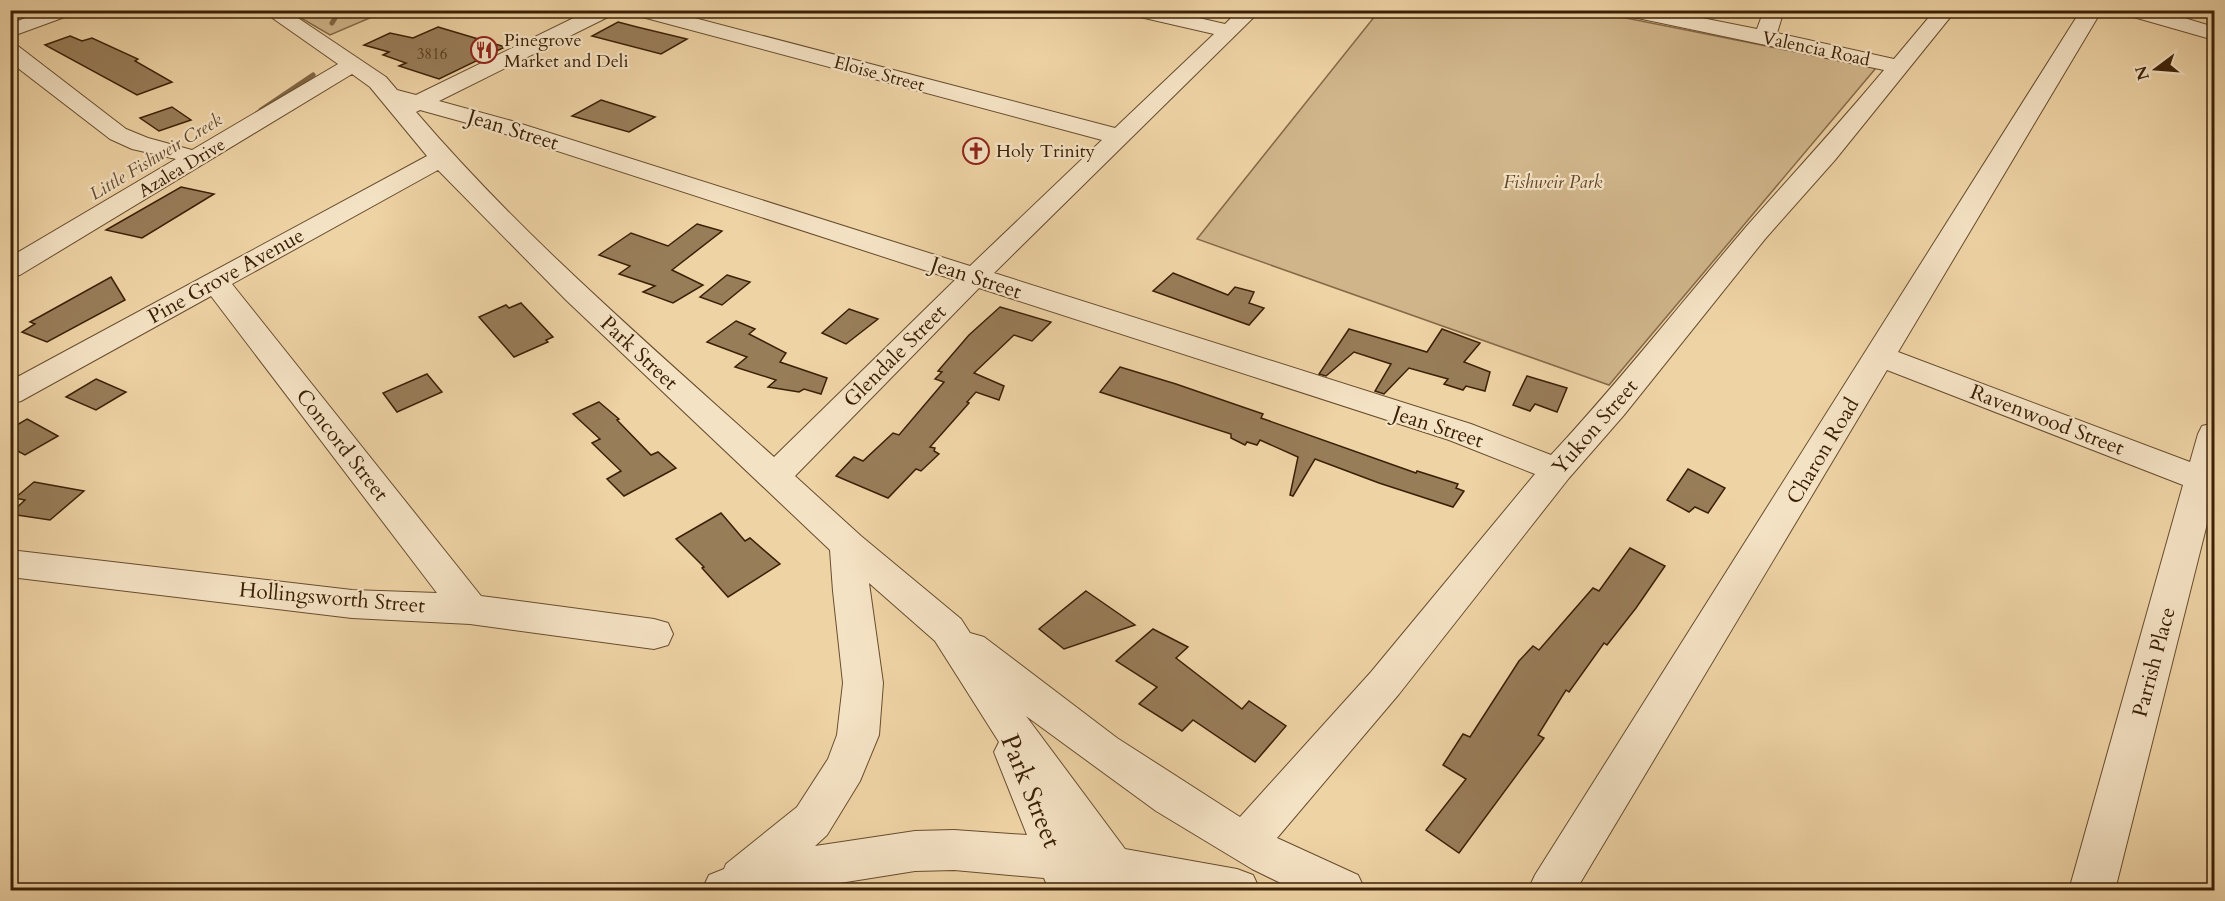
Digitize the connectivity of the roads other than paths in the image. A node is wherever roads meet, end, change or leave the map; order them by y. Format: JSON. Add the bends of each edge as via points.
{"nodes":[{"id":1,"x":66,"y":10,"type":"edge"},
{"id":2,"x":271,"y":10,"type":"edge"},
{"id":3,"x":607,"y":10,"type":"edge"},
{"id":4,"x":638,"y":10,"type":"edge"},
{"id":5,"x":1134,"y":10,"type":"edge"},
{"id":6,"x":1251,"y":10,"type":"edge"},
{"id":7,"x":1628,"y":10,"type":"edge"},
{"id":8,"x":1774,"y":10,"type":"edge"},
{"id":9,"x":1946,"y":10,"type":"edge"},
{"id":10,"x":2092,"y":10,"type":"edge"},
{"id":11,"x":2130,"y":10,"type":"edge"},
{"id":12,"x":10,"y":31,"type":"edge"},
{"id":13,"x":1229,"y":32,"type":"junction"},
{"id":14,"x":2214,"y":34,"type":"edge"},
{"id":15,"x":1765,"y":37,"type":"junction"},
{"id":16,"x":10,"y":51,"type":"edge"},
{"id":17,"x":344,"y":58,"type":"junction"},
{"id":18,"x":1899,"y":67,"type":"junction"},
{"id":19,"x":404,"y":103,"type":"junction"},
{"id":20,"x":1120,"y":137,"type":"junction"},
{"id":21,"x":182,"y":153,"type":"junction"},
{"id":22,"x":441,"y":158,"type":"junction"},
{"id":23,"x":10,"y":250,"type":"edge"},
{"id":24,"x":10,"y":269,"type":"edge"},
{"id":25,"x":974,"y":277,"type":"junction"},
{"id":26,"x":215,"y":282,"type":"junction"},
{"id":27,"x":1880,"y":356,"type":"junction"},
{"id":28,"x":10,"y":394,"type":"edge"},
{"id":29,"x":2214,"y":434,"type":"edge"},
{"id":30,"x":1557,"y":470,"type":"junction"},
{"id":31,"x":773,"y":478,"type":"junction"},
{"id":32,"x":2208,"y":482,"type":"edge"},
{"id":33,"x":848,"y":545,"type":"junction"},
{"id":34,"x":10,"y":563,"type":"edge"},
{"id":35,"x":470,"y":609,"type":"junction"},
{"id":36,"x":948,"y":630,"type":"junction"},
{"id":37,"x":654,"y":634,"type":"dead end"},
{"id":38,"x":996,"y":706,"type":"junction"},
{"id":39,"x":1245,"y":843,"type":"junction"},
{"id":40,"x":1065,"y":874,"type":"edge"},
{"id":41,"x":1121,"y":879,"type":"edge"},
{"id":42,"x":728,"y":889,"type":"edge"},
{"id":43,"x":1236,"y":891,"type":"edge"},
{"id":44,"x":1342,"y":891,"type":"edge"},
{"id":45,"x":1551,"y":891,"type":"edge"},
{"id":46,"x":2092,"y":891,"type":"edge"}],
"edges":[{"from":1,"to":12,"type":"street"},
{"from":2,"to":17,"type":"street","name":"Park Street"},
{"from":3,"to":19,"type":"street"},
{"from":4,"to":20,"type":"street","name":"Eloise Street"},
{"from":5,"to":13,"type":"street"},
{"from":6,"to":13,"type":"street","name":"Glendale Street"},
{"from":7,"to":15,"type":"street","name":"Valencia Road"},
{"from":8,"to":15,"type":"street"},
{"from":9,"to":18,"type":"street","name":"Yukon Street"},
{"from":10,"to":27,"type":"street","name":"Charon Road"},
{"from":11,"to":14,"type":"street"},
{"from":13,"to":20,"type":"street","name":"Glendale Street"},
{"from":15,"to":18,"type":"street","name":"Valencia Road"},
{"from":16,"to":21,"type":"street","via":[[118,134],[141,144]]},
{"from":17,"to":19,"type":"street","name":"Park Street"},
{"from":17,"to":21,"type":"street","name":"Azalea Drive"},
{"from":17,"to":24,"type":"street","name":"Azalea Drive"},
{"from":18,"to":30,"type":"street","name":"Yukon Street"},
{"from":19,"to":22,"type":"street","name":"Park Street"},
{"from":19,"to":25,"type":"street","name":"Jean Street","via":[[516,130]]},
{"from":20,"to":25,"type":"street","name":"Glendale Street"},
{"from":21,"to":23,"type":"street","name":"Azalea Drive"},
{"from":22,"to":26,"type":"street","name":"Pine Grove Avenue"},
{"from":22,"to":31,"type":"street","name":"Park Street","via":[[576,294]]},
{"from":25,"to":30,"type":"street","name":"Jean Street","via":[[1460,432]]},
{"from":25,"to":31,"type":"street","name":"Glendale Street"},
{"from":26,"to":28,"type":"street","name":"Pine Grove Avenue"},
{"from":26,"to":35,"type":"street","name":"Concord Street"},
{"from":27,"to":32,"type":"street","name":"Ravenwood Street"},
{"from":27,"to":45,"type":"street","name":"Charon Road"},
{"from":29,"to":32,"type":"street","name":"Parrish Place"},
{"from":30,"to":39,"type":"street","name":"Yukon Street","via":[[1385,682]]},
{"from":31,"to":33,"type":"street","name":"Park Street"},
{"from":32,"to":46,"type":"street","name":"Parrish Place"},
{"from":33,"to":36,"type":"street","name":"Park Street"},
{"from":33,"to":42,"type":"street","via":[[863,683],[858,735],[845,768],[812,821]]},
{"from":34,"to":35,"type":"street","name":"Hollingsworth Street","via":[[352,604]]},
{"from":35,"to":37,"type":"street","name":"Hollingsworth Street"},
{"from":36,"to":38,"type":"street","name":"Park Street"},
{"from":36,"to":39,"type":"street","via":[[1058,719],[1173,799]]},
{"from":38,"to":40,"type":"street","name":"Park Street"},
{"from":38,"to":41,"type":"street","name":"Park Street"},
{"from":39,"to":44,"type":"street"},
{"from":40,"to":41,"type":"street","name":"Park Street"},
{"from":40,"to":42,"type":"street","via":[[978,851],[915,851],[798,869]]},
{"from":41,"to":43,"type":"street","name":"Park Street"}]}
